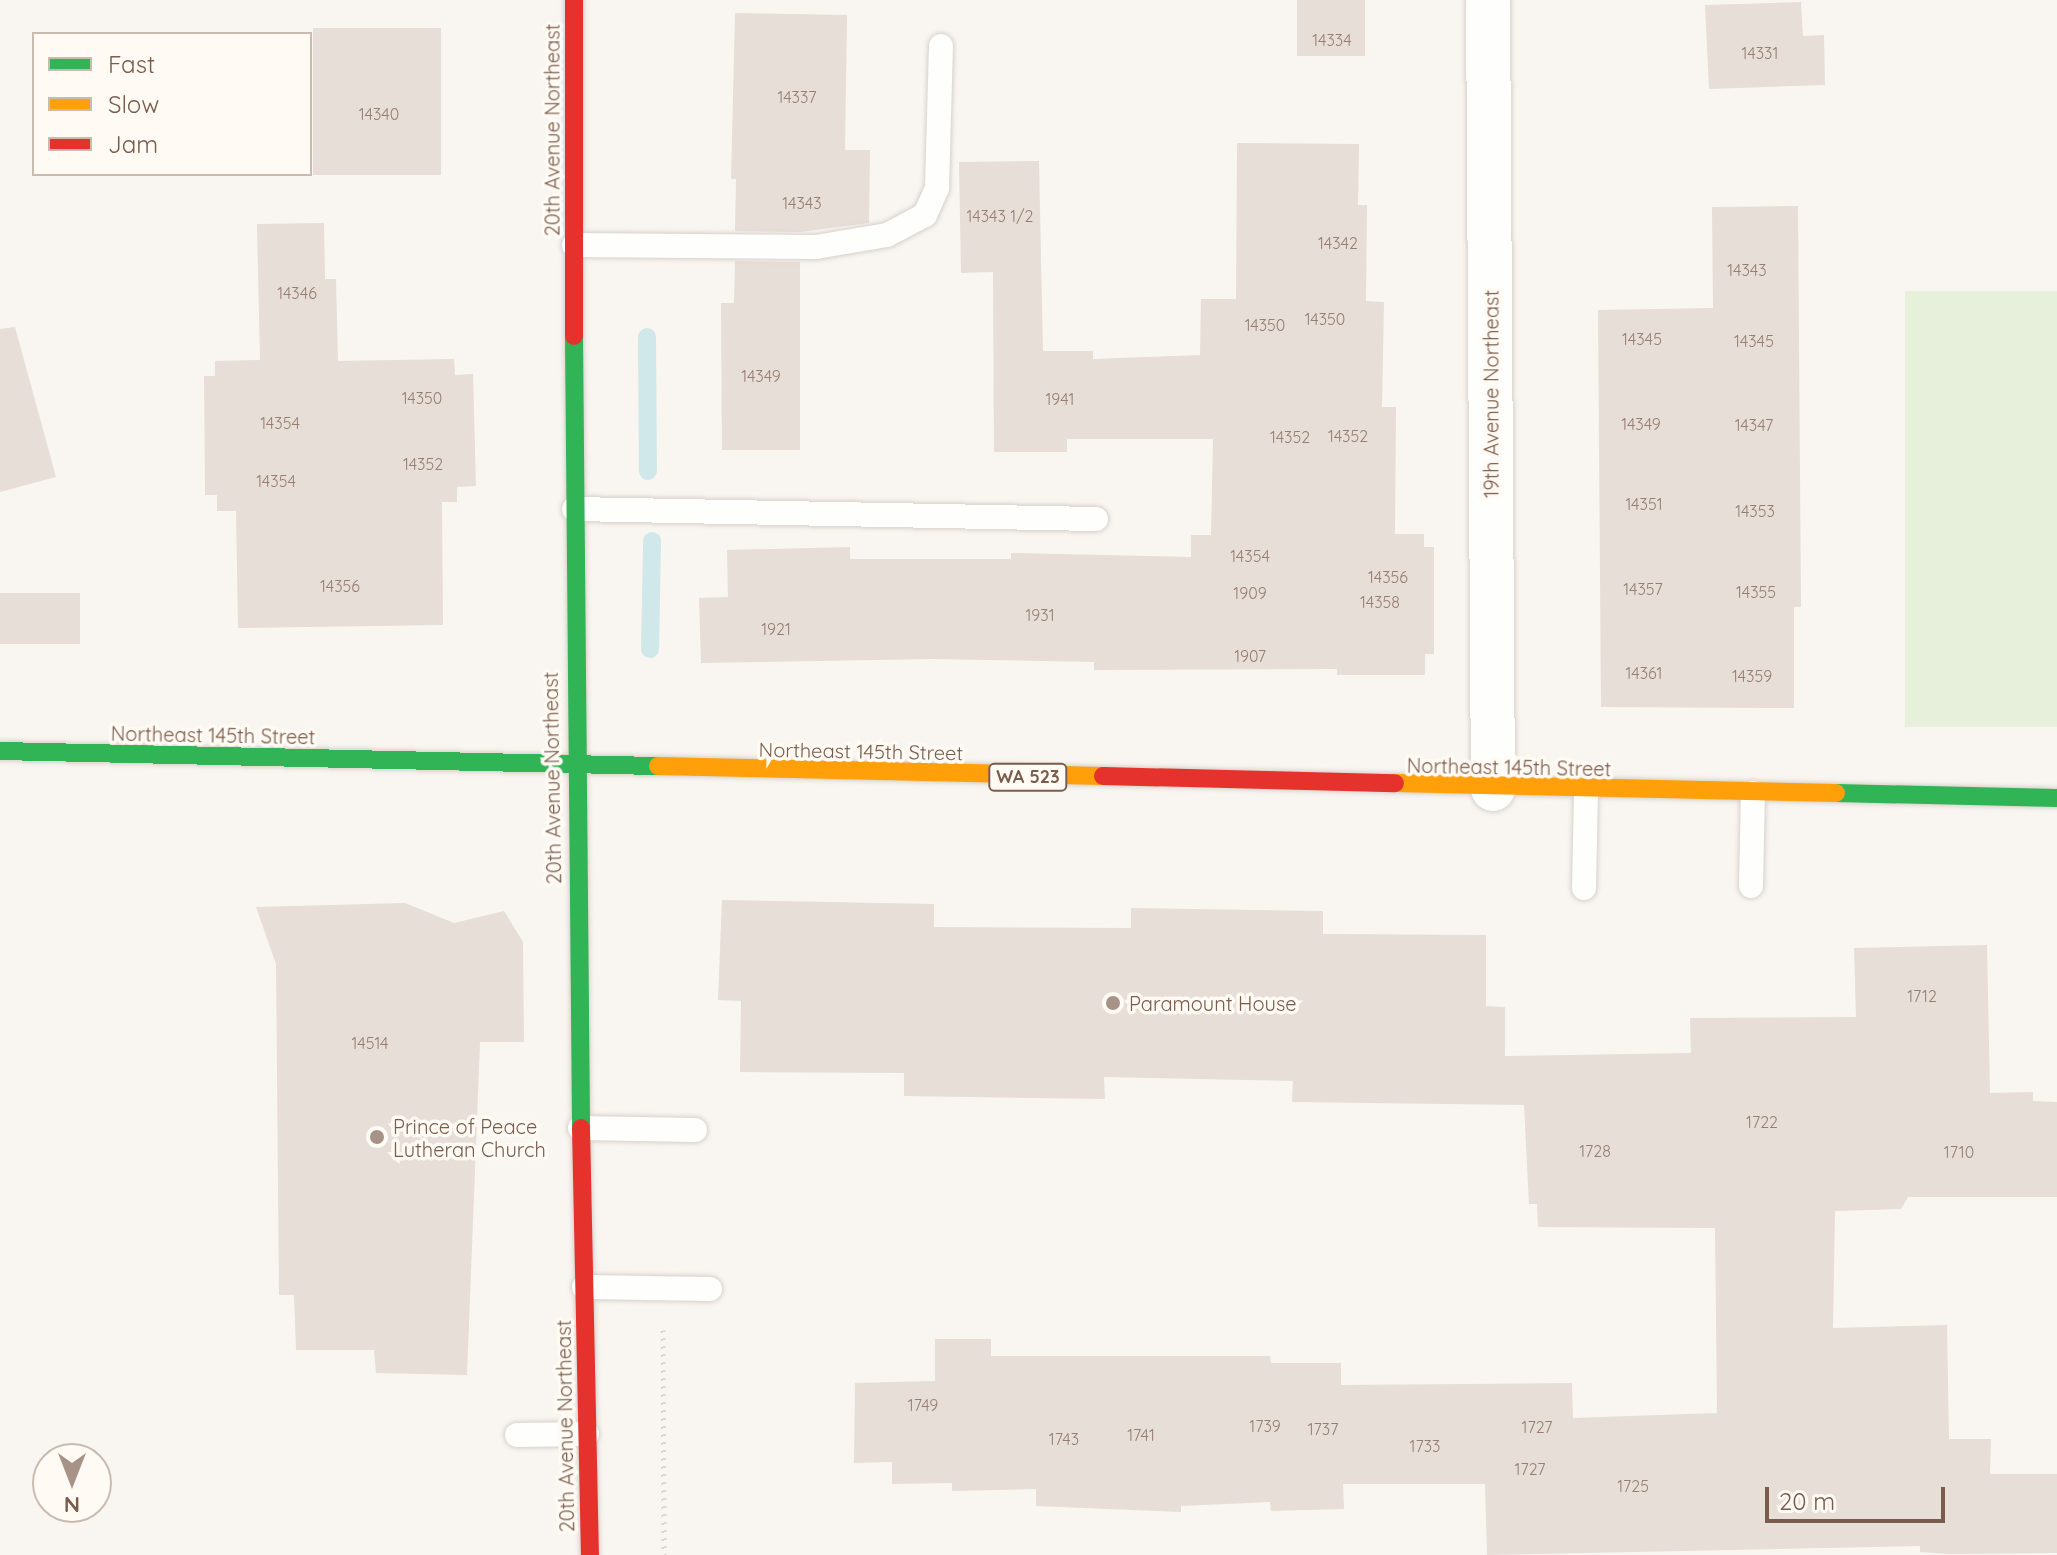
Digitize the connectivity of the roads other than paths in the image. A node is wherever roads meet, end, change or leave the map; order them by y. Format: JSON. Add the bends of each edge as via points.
{"nodes":[{"id":1,"x":574,"y":0,"type":"edge"},
{"id":2,"x":1488,"y":0,"type":"edge"},
{"id":3,"x":941,"y":46,"type":"dead end"},
{"id":4,"x":574,"y":245,"type":"junction"},
{"id":5,"x":574,"y":509,"type":"junction"},
{"id":6,"x":1096,"y":519,"type":"dead end"},
{"id":7,"x":0,"y":751,"type":"edge"},
{"id":8,"x":574,"y":767,"type":"junction"},
{"id":9,"x":1493,"y":789,"type":"junction"},
{"id":10,"x":1586,"y":791,"type":"junction"},
{"id":11,"x":1753,"y":793,"type":"junction"},
{"id":12,"x":2057,"y":798,"type":"edge"},
{"id":13,"x":1751,"y":886,"type":"dead end"},
{"id":14,"x":1584,"y":888,"type":"dead end"},
{"id":15,"x":580,"y":1128,"type":"junction"},
{"id":16,"x":695,"y":1130,"type":"dead end"},
{"id":17,"x":584,"y":1287,"type":"junction"},
{"id":18,"x":710,"y":1289,"type":"dead end"},
{"id":19,"x":587,"y":1434,"type":"junction"},
{"id":20,"x":517,"y":1435,"type":"dead end"},
{"id":21,"x":590,"y":1555,"type":"edge"}],
"edges":[{"from":1,"to":4,"type":"main road","name":"20th Avenue Northeast"},
{"from":2,"to":9,"type":"street","name":"19th Avenue Northeast"},
{"from":3,"to":4,"type":"lane","via":[[937,188],[925,215],[887,235],[816,247]]},
{"from":4,"to":5,"type":"main road","name":"20th Avenue Northeast"},
{"from":5,"to":6,"type":"lane"},
{"from":5,"to":8,"type":"main road","name":"20th Avenue Northeast"},
{"from":7,"to":8,"type":"main road","name":"Northeast 145th Street","number":"WA 523"},
{"from":8,"to":9,"type":"main road","name":"Northeast 145th Street","number":"WA 523"},
{"from":8,"to":15,"type":"main road","name":"20th Avenue Northeast"},
{"from":9,"to":10,"type":"main road","name":"Northeast 145th Street","number":"WA 523"},
{"from":10,"to":11,"type":"main road","name":"Northeast 145th Street","number":"WA 523"},
{"from":10,"to":14,"type":"lane"},
{"from":11,"to":12,"type":"main road","name":"Northeast 145th Street","number":"WA 523"},
{"from":11,"to":13,"type":"lane"},
{"from":15,"to":16,"type":"lane"},
{"from":15,"to":17,"type":"main road","name":"20th Avenue Northeast"},
{"from":17,"to":18,"type":"lane"},
{"from":17,"to":19,"type":"main road","name":"20th Avenue Northeast"},
{"from":19,"to":20,"type":"lane"},
{"from":19,"to":21,"type":"main road","name":"20th Avenue Northeast"}]}
